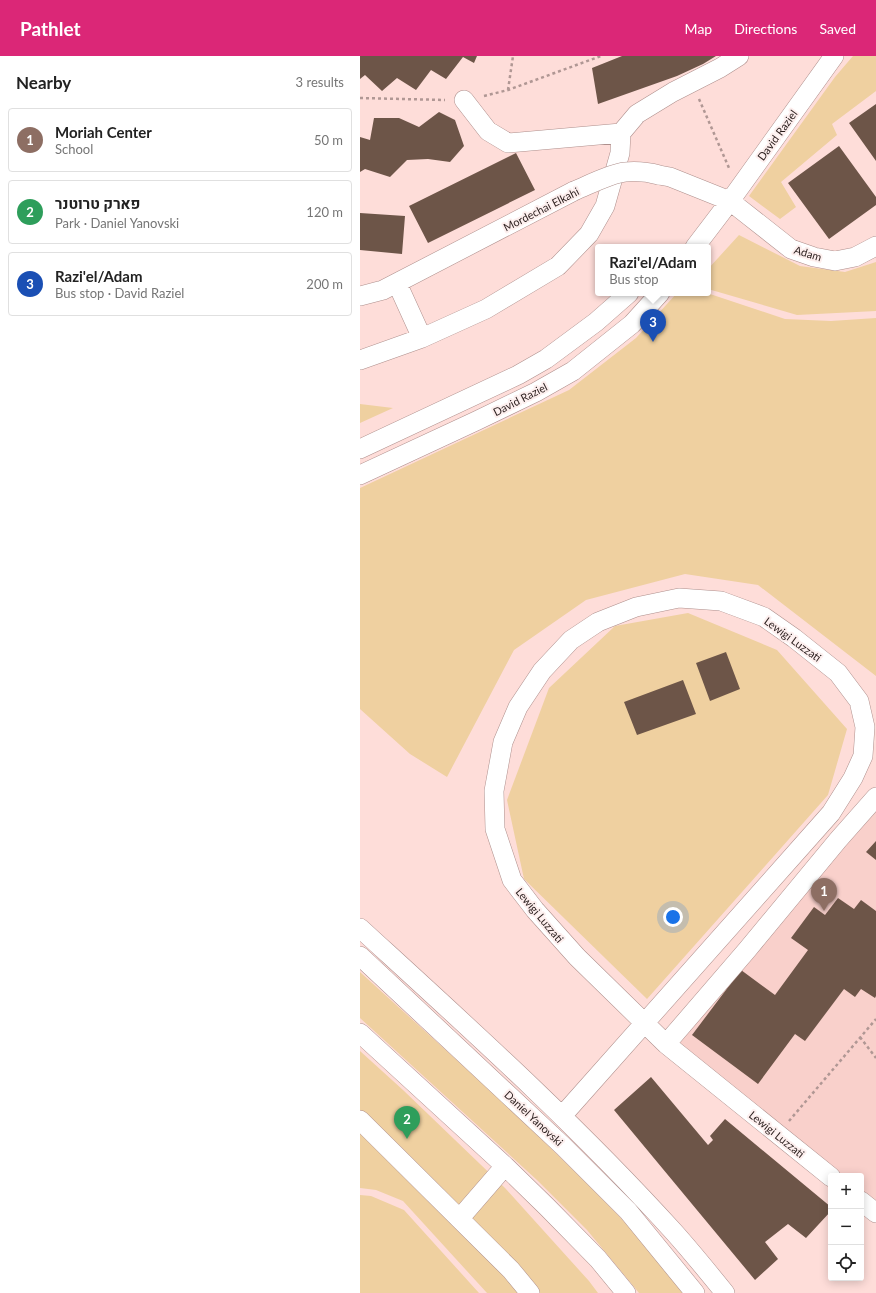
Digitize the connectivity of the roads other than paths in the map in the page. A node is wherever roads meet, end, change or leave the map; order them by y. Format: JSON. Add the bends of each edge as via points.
{"nodes":[{"id":1,"x":739,"y":56,"type":"edge"},
{"id":2,"x":834,"y":56,"type":"edge"},
{"id":3,"x":464,"y":100,"type":"road end"},
{"id":4,"x":622,"y":133,"type":"junction"},
{"id":5,"x":729,"y":201,"type":"junction"},
{"id":6,"x":685,"y":244,"type":"edge"},
{"id":7,"x":697,"y":244,"type":"edge"},
{"id":8,"x":876,"y":246,"type":"edge"},
{"id":9,"x":397,"y":283,"type":"junction"},
{"id":10,"x":360,"y":296,"type":"edge"},
{"id":11,"x":626,"y":296,"type":"edge"},
{"id":12,"x":657,"y":296,"type":"edge"},
{"id":13,"x":422,"y":338,"type":"junction"},
{"id":14,"x":360,"y":360,"type":"edge"},
{"id":15,"x":360,"y":448,"type":"edge"},
{"id":16,"x":360,"y":475,"type":"edge"},
{"id":17,"x":876,"y":797,"type":"edge"},
{"id":18,"x":360,"y":928,"type":"edge"},
{"id":19,"x":360,"y":956,"type":"edge"},
{"id":20,"x":644,"y":1023,"type":"junction"},
{"id":21,"x":360,"y":1033,"type":"edge"},
{"id":22,"x":666,"y":1044,"type":"junction"},
{"id":23,"x":562,"y":1116,"type":"junction"},
{"id":24,"x":360,"y":1120,"type":"edge"},
{"id":25,"x":504,"y":1166,"type":"junction"},
{"id":26,"x":828,"y":1175,"type":"edge"},
{"id":27,"x":864,"y":1203,"type":"edge"},
{"id":28,"x":876,"y":1213,"type":"edge"},
{"id":29,"x":460,"y":1218,"type":"junction"},
{"id":30,"x":530,"y":1293,"type":"edge"},
{"id":31,"x":626,"y":1293,"type":"edge"},
{"id":32,"x":695,"y":1293,"type":"edge"},
{"id":33,"x":725,"y":1293,"type":"edge"}],
"edges":[{"from":1,"to":4,"type":"street","via":[[637,114]]},
{"from":2,"to":5,"type":"street","name":"David Raziel"},
{"from":3,"to":4,"type":"street","via":[[488,131],[508,143]]},
{"from":4,"to":13,"type":"street","via":[[620,153],[605,206],[589,234],[558,266],[486,309]]},
{"from":5,"to":6,"type":"street","name":"David Raziel"},
{"from":5,"to":7,"type":"street","name":"David Raziel"},
{"from":5,"to":8,"type":"street","name":"Adam","via":[[791,249],[835,261],[854,257]]},
{"from":5,"to":9,"type":"street","name":"Mordechai Elkahi","bridge":true,"via":[[670,177],[646,172],[624,172],[574,191]]},
{"from":9,"to":10,"type":"street","name":"Mordechai Elkahi"},
{"from":9,"to":13,"type":"street"},
{"from":11,"to":15,"type":"street","name":"David Raziel","via":[[546,359],[511,378]]},
{"from":12,"to":16,"type":"street","name":"David Raziel","via":[[632,324],[573,371],[483,418]]},
{"from":13,"to":14,"type":"street"},
{"from":17,"to":22,"type":"street"},
{"from":18,"to":23,"type":"street"},
{"from":19,"to":32,"type":"street","name":"Daniel Yanovski","via":[[563,1146],[628,1211]]},
{"from":20,"to":20,"type":"street","name":"Lewigi Luzzati","via":[[577,957],[512,880],[495,829],[494,791],[503,742],[518,706],[542,671],[571,640],[598,622],[636,608],[679,598],[721,601],[764,617],[838,673],[859,701],[865,728],[863,756],[853,778],[831,813]]},
{"from":20,"to":22,"type":"street","name":"Lewigi Luzzati"},
{"from":20,"to":23,"type":"street","name":"Lewigi Luzzati"},
{"from":21,"to":25,"type":"street"},
{"from":22,"to":26,"type":"street","name":"Lewigi Luzzati"},
{"from":23,"to":33,"type":"street","via":[[673,1231]]},
{"from":24,"to":29,"type":"street"},
{"from":25,"to":29,"type":"street"},
{"from":25,"to":31,"type":"street","via":[[598,1259]]},
{"from":27,"to":28,"type":"street"},
{"from":29,"to":30,"type":"street"}]}
